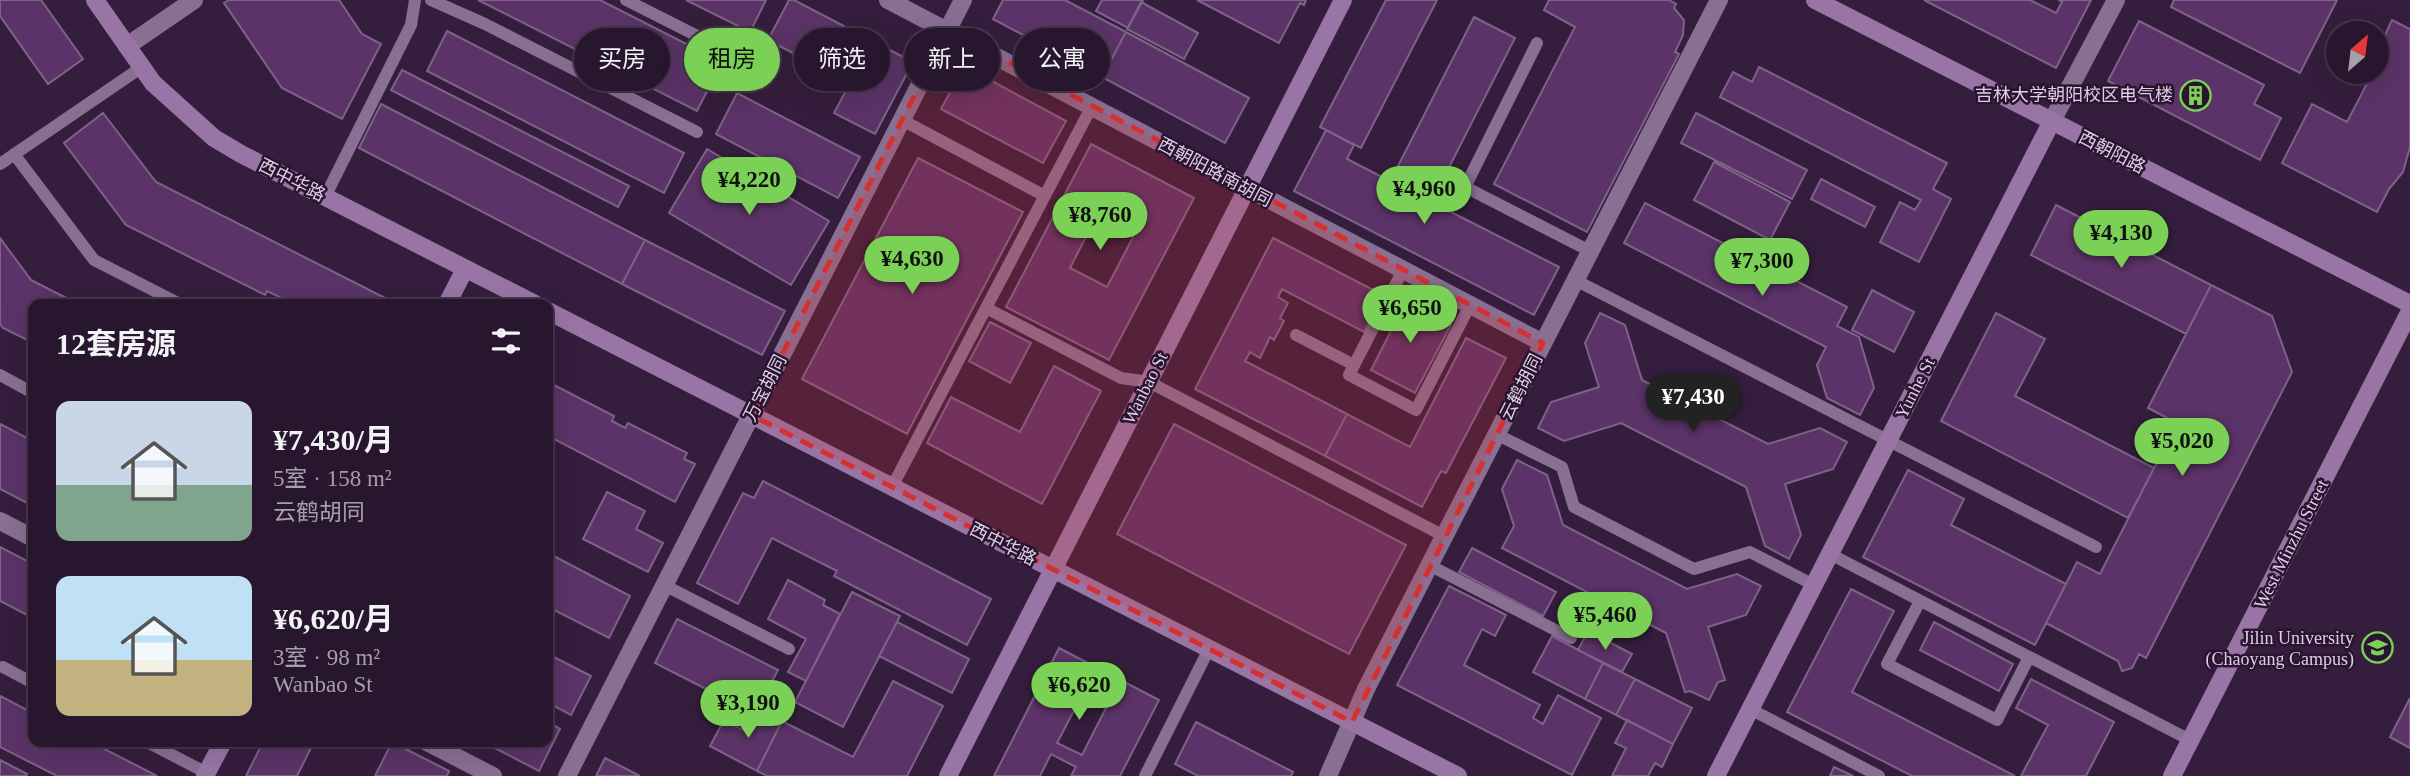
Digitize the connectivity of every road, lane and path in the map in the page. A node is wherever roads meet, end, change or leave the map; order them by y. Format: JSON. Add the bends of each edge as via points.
{"nodes":[{"id":1,"x":95,"y":0,"type":"edge"},
{"id":2,"x":194,"y":0,"type":"edge"},
{"id":3,"x":415,"y":0,"type":"edge"},
{"id":4,"x":431,"y":0,"type":"edge"},
{"id":5,"x":626,"y":0,"type":"edge"},
{"id":6,"x":888,"y":0,"type":"edge"},
{"id":7,"x":963,"y":0,"type":"edge"},
{"id":8,"x":1343,"y":0,"type":"edge"},
{"id":9,"x":1719,"y":0,"type":"edge"},
{"id":10,"x":2116,"y":0,"type":"edge"},
{"id":11,"x":1820,"y":1,"type":"edge"},
{"id":12,"x":944,"y":28,"type":"edge"},
{"id":13,"x":949,"y":28,"type":"edge"},
{"id":14,"x":684,"y":30,"type":"edge"},
{"id":15,"x":1537,"y":43,"type":"dead end"},
{"id":16,"x":127,"y":46,"type":"junction"},
{"id":17,"x":1000,"y":57,"type":"edge"},
{"id":18,"x":142,"y":67,"type":"junction"},
{"id":19,"x":917,"y":91,"type":"edge"},
{"id":20,"x":1092,"y":106,"type":"junction"},
{"id":21,"x":902,"y":120,"type":"junction"},
{"id":22,"x":2052,"y":121,"type":"junction"},
{"id":23,"x":697,"y":132,"type":"dead end"},
{"id":24,"x":14,"y":154,"type":"junction"},
{"id":25,"x":0,"y":164,"type":"edge"},
{"id":26,"x":1247,"y":189,"type":"junction"},
{"id":27,"x":1045,"y":196,"type":"junction"},
{"id":28,"x":325,"y":197,"type":"junction"},
{"id":29,"x":1590,"y":251,"type":"junction"},
{"id":30,"x":465,"y":269,"type":"junction"},
{"id":31,"x":1403,"y":270,"type":"junction"},
{"id":32,"x":1575,"y":280,"type":"junction"},
{"id":33,"x":170,"y":299,"type":"edge"},
{"id":34,"x":450,"y":299,"type":"edge"},
{"id":35,"x":525,"y":299,"type":"edge"},
{"id":36,"x":2410,"y":304,"type":"edge"},
{"id":37,"x":1471,"y":305,"type":"junction"},
{"id":38,"x":986,"y":308,"type":"junction"},
{"id":39,"x":2410,"y":311,"type":"edge"},
{"id":40,"x":553,"y":314,"type":"edge"},
{"id":41,"x":1296,"y":335,"type":"dead end"},
{"id":42,"x":1543,"y":343,"type":"junction"},
{"id":43,"x":1354,"y":365,"type":"junction"},
{"id":44,"x":0,"y":376,"type":"edge"},
{"id":45,"x":1149,"y":382,"type":"junction"},
{"id":46,"x":28,"y":390,"type":"edge"},
{"id":47,"x":751,"y":415,"type":"junction"},
{"id":48,"x":1496,"y":434,"type":"junction"},
{"id":49,"x":1888,"y":441,"type":"junction"},
{"id":50,"x":892,"y":487,"type":"junction"},
{"id":51,"x":0,"y":521,"type":"edge"},
{"id":52,"x":28,"y":535,"type":"edge"},
{"id":53,"x":1444,"y":536,"type":"junction"},
{"id":54,"x":2096,"y":547,"type":"dead end"},
{"id":55,"x":1830,"y":554,"type":"junction"},
{"id":56,"x":1429,"y":565,"type":"junction"},
{"id":57,"x":1053,"y":569,"type":"junction"},
{"id":58,"x":1814,"y":584,"type":"junction"},
{"id":59,"x":664,"y":585,"type":"junction"},
{"id":60,"x":1920,"y":601,"type":"junction"},
{"id":61,"x":1571,"y":638,"type":"dead end"},
{"id":62,"x":789,"y":649,"type":"dead end"},
{"id":63,"x":1209,"y":649,"type":"junction"},
{"id":64,"x":2029,"y":657,"type":"junction"},
{"id":65,"x":3,"y":667,"type":"dead end"},
{"id":66,"x":28,"y":680,"type":"edge"},
{"id":67,"x":1750,"y":709,"type":"junction"},
{"id":68,"x":1352,"y":722,"type":"junction"},
{"id":69,"x":2190,"y":740,"type":"junction"},
{"id":70,"x":156,"y":747,"type":"edge"},
{"id":71,"x":220,"y":747,"type":"edge"},
{"id":72,"x":437,"y":747,"type":"edge"},
{"id":73,"x":206,"y":775,"type":"edge"},
{"id":74,"x":493,"y":776,"type":"edge"},
{"id":75,"x":567,"y":776,"type":"edge"},
{"id":76,"x":948,"y":776,"type":"edge"},
{"id":77,"x":1145,"y":776,"type":"edge"},
{"id":78,"x":1328,"y":776,"type":"edge"},
{"id":79,"x":1458,"y":776,"type":"edge"},
{"id":80,"x":1716,"y":776,"type":"edge"},
{"id":81,"x":1879,"y":776,"type":"edge"},
{"id":82,"x":2172,"y":776,"type":"edge"}],
"edges":[{"from":1,"to":16,"type":"street","name":"西中华路"},
{"from":2,"to":16,"type":"street"},
{"from":3,"to":28,"type":"lane","via":[[411,25]]},
{"from":4,"to":23,"type":"lane"},
{"from":5,"to":14,"type":"lane"},
{"from":6,"to":12,"type":"street","name":"西朝阳路南胡同"},
{"from":7,"to":13,"type":"street","name":"万宝胡同"},
{"from":8,"to":26,"type":"street","name":"Wanbao St"},
{"from":9,"to":29,"type":"street","name":"云鹤胡同"},
{"from":10,"to":22,"type":"street","name":"Yunhe St"},
{"from":11,"to":22,"type":"street","name":"西朝阳路"},
{"from":15,"to":29,"type":"lane","via":[[1465,187]]},
{"from":16,"to":18,"type":"street","name":"西中华路"},
{"from":17,"to":20,"type":"street","name":"西朝阳路南胡同"},
{"from":18,"to":24,"type":"lane"},
{"from":18,"to":28,"type":"street","name":"西中华路","via":[[153,83],[214,138]]},
{"from":19,"to":21,"type":"street","name":"万宝胡同"},
{"from":20,"to":26,"type":"street","name":"西朝阳路南胡同"},
{"from":20,"to":27,"type":"lane"},
{"from":21,"to":27,"type":"lane"},
{"from":21,"to":47,"type":"street","name":"万宝胡同"},
{"from":22,"to":36,"type":"street","name":"西朝阳路"},
{"from":22,"to":49,"type":"street","name":"Yunhe St"},
{"from":24,"to":25,"type":"lane"},
{"from":24,"to":33,"type":"lane","via":[[94,260]]},
{"from":26,"to":31,"type":"street","name":"西朝阳路南胡同"},
{"from":26,"to":45,"type":"street","name":"Wanbao St"},
{"from":27,"to":38,"type":"lane"},
{"from":28,"to":30,"type":"street","name":"西中华路"},
{"from":29,"to":32,"type":"street","name":"云鹤胡同"},
{"from":30,"to":34,"type":"street"},
{"from":30,"to":35,"type":"street","name":"西中华路"},
{"from":31,"to":37,"type":"street","name":"西朝阳路南胡同"},
{"from":31,"to":43,"type":"lane"},
{"from":32,"to":42,"type":"street","name":"云鹤胡同"},
{"from":32,"to":49,"type":"lane"},
{"from":37,"to":42,"type":"street","name":"西朝阳路南胡同"},
{"from":37,"to":43,"type":"lane","via":[[1416,410],[1349,375]]},
{"from":38,"to":45,"type":"lane","via":[[1121,378]]},
{"from":38,"to":50,"type":"lane"},
{"from":39,"to":69,"type":"street","name":"West Minzhu Street"},
{"from":40,"to":47,"type":"street","name":"西中华路"},
{"from":41,"to":43,"type":"lane"},
{"from":42,"to":48,"type":"street","name":"云鹤胡同"},
{"from":44,"to":46,"type":"lane"},
{"from":45,"to":53,"type":"lane"},
{"from":45,"to":57,"type":"street","name":"Wanbao St"},
{"from":47,"to":50,"type":"street","name":"西中华路"},
{"from":47,"to":59,"type":"street","name":"万宝胡同"},
{"from":48,"to":53,"type":"street","name":"云鹤胡同"},
{"from":48,"to":58,"type":"lane","via":[[1562,467],[1574,507],[1694,569],[1750,552]]},
{"from":49,"to":54,"type":"lane"},
{"from":49,"to":55,"type":"street","name":"Yunhe St"},
{"from":50,"to":57,"type":"street","name":"西中华路"},
{"from":51,"to":52,"type":"street"},
{"from":53,"to":56,"type":"street","name":"云鹤胡同"},
{"from":55,"to":58,"type":"street","name":"Yunhe St"},
{"from":55,"to":60,"type":"lane"},
{"from":56,"to":61,"type":"lane"},
{"from":56,"to":68,"type":"street","name":"云鹤胡同"},
{"from":57,"to":63,"type":"street","name":"西中华路"},
{"from":57,"to":76,"type":"street","name":"Wanbao St"},
{"from":58,"to":67,"type":"street","name":"Yunhe St"},
{"from":59,"to":62,"type":"lane"},
{"from":59,"to":75,"type":"street","name":"万宝胡同"},
{"from":60,"to":64,"type":"lane"},
{"from":60,"to":64,"type":"lane","via":[[1887,664],[1997,720]]},
{"from":63,"to":68,"type":"street","name":"西中华路"},
{"from":63,"to":77,"type":"lane"},
{"from":64,"to":69,"type":"lane"},
{"from":65,"to":66,"type":"lane"},
{"from":67,"to":80,"type":"street","name":"Yunhe St"},
{"from":67,"to":81,"type":"lane"},
{"from":68,"to":78,"type":"street","name":"云鹤胡同"},
{"from":68,"to":79,"type":"street","name":"西中华路"},
{"from":69,"to":82,"type":"street","name":"West Minzhu Street"},
{"from":70,"to":73,"type":"lane"},
{"from":71,"to":73,"type":"street"},
{"from":72,"to":74,"type":"street"}]}
